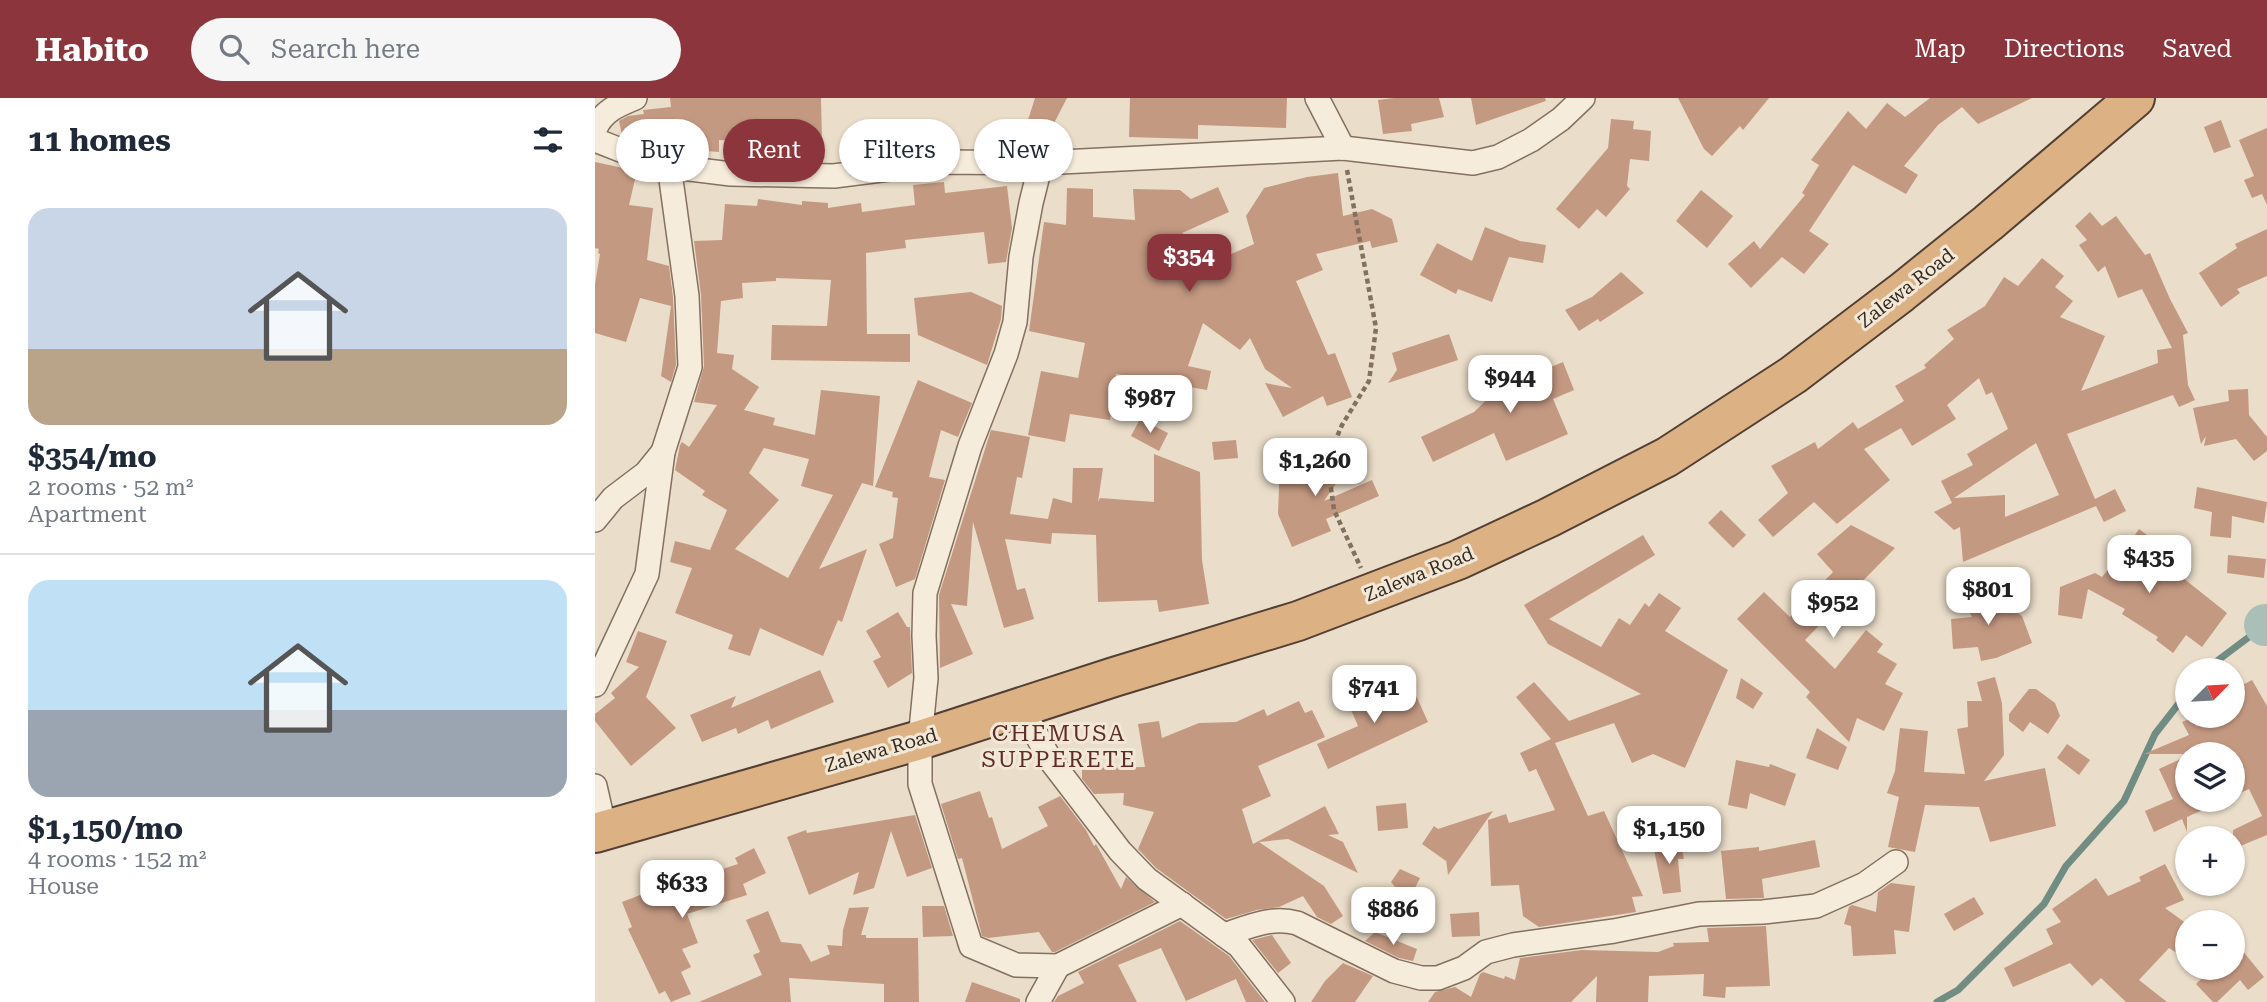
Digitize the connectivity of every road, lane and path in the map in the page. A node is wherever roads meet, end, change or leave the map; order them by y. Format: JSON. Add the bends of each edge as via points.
{"nodes":[{"id":1,"x":635,"y":98,"type":"edge"},
{"id":2,"x":1317,"y":98,"type":"edge"},
{"id":3,"x":1583,"y":98,"type":"edge"},
{"id":4,"x":2135,"y":98,"type":"edge"},
{"id":5,"x":595,"y":129,"type":"edge"},
{"id":6,"x":595,"y":140,"type":"edge"},
{"id":7,"x":616,"y":148,"type":"edge"},
{"id":8,"x":1343,"y":148,"type":"junction"},
{"id":9,"x":1073,"y":161,"type":"edge"},
{"id":10,"x":974,"y":162,"type":"edge"},
{"id":11,"x":709,"y":171,"type":"edge"},
{"id":12,"x":671,"y":182,"type":"edge"},
{"id":13,"x":1037,"y":182,"type":"edge"},
{"id":14,"x":663,"y":452,"type":"junction"},
{"id":15,"x":595,"y":520,"type":"edge"},
{"id":16,"x":1373,"y":593,"type":"junction"},
{"id":17,"x":595,"y":685,"type":"edge"},
{"id":18,"x":1021,"y":707,"type":"junction"},
{"id":19,"x":919,"y":740,"type":"junction"},
{"id":20,"x":595,"y":786,"type":"edge"},
{"id":21,"x":600,"y":831,"type":"edge"},
{"id":22,"x":1895,"y":862,"type":"dead end"},
{"id":23,"x":1182,"y":904,"type":"junction"},
{"id":24,"x":1224,"y":935,"type":"junction"},
{"id":25,"x":1058,"y":966,"type":"junction"},
{"id":26,"x":1038,"y":1002,"type":"edge"},
{"id":27,"x":1283,"y":1002,"type":"edge"}],
"edges":[{"from":1,"to":5,"type":"street","via":[[600,118]]},
{"from":2,"to":8,"type":"street"},
{"from":3,"to":8,"type":"street","via":[[1531,140],[1508,153],[1473,163]]},
{"from":4,"to":16,"type":"highway","name":"Zalewa Road","via":[[1901,293],[1732,417],[1667,457],[1548,518]]},
{"from":6,"to":7,"type":"street"},
{"from":8,"to":9,"type":"street"},
{"from":8,"to":16,"type":"path","via":[[1376,328],[1369,381],[1327,460],[1334,510]]},
{"from":10,"to":11,"type":"street","via":[[834,176]]},
{"from":12,"to":14,"type":"street","via":[[687,296],[690,367]]},
{"from":13,"to":19,"type":"street","via":[[1015,323],[970,446],[925,593],[926,678]]},
{"from":14,"to":15,"type":"street"},
{"from":14,"to":17,"type":"street","via":[[647,574]]},
{"from":16,"to":18,"type":"highway","name":"Zalewa Road","via":[[1298,621]]},
{"from":18,"to":19,"type":"highway","name":"Zalewa Road"},
{"from":18,"to":23,"type":"street","via":[[1051,761],[1120,851],[1147,879]]},
{"from":19,"to":21,"type":"highway","name":"Zalewa Road"},
{"from":19,"to":25,"type":"street","via":[[920,785],[971,946],[1016,965]]},
{"from":20,"to":21,"type":"street"},
{"from":22,"to":24,"type":"street","via":[[1865,884],[1816,906],[1699,914],[1513,945],[1486,952],[1464,968],[1438,978],[1394,971],[1286,920]]},
{"from":23,"to":24,"type":"street"},
{"from":23,"to":25,"type":"street"},
{"from":24,"to":27,"type":"street","via":[[1239,946]]},
{"from":25,"to":26,"type":"street"}]}
